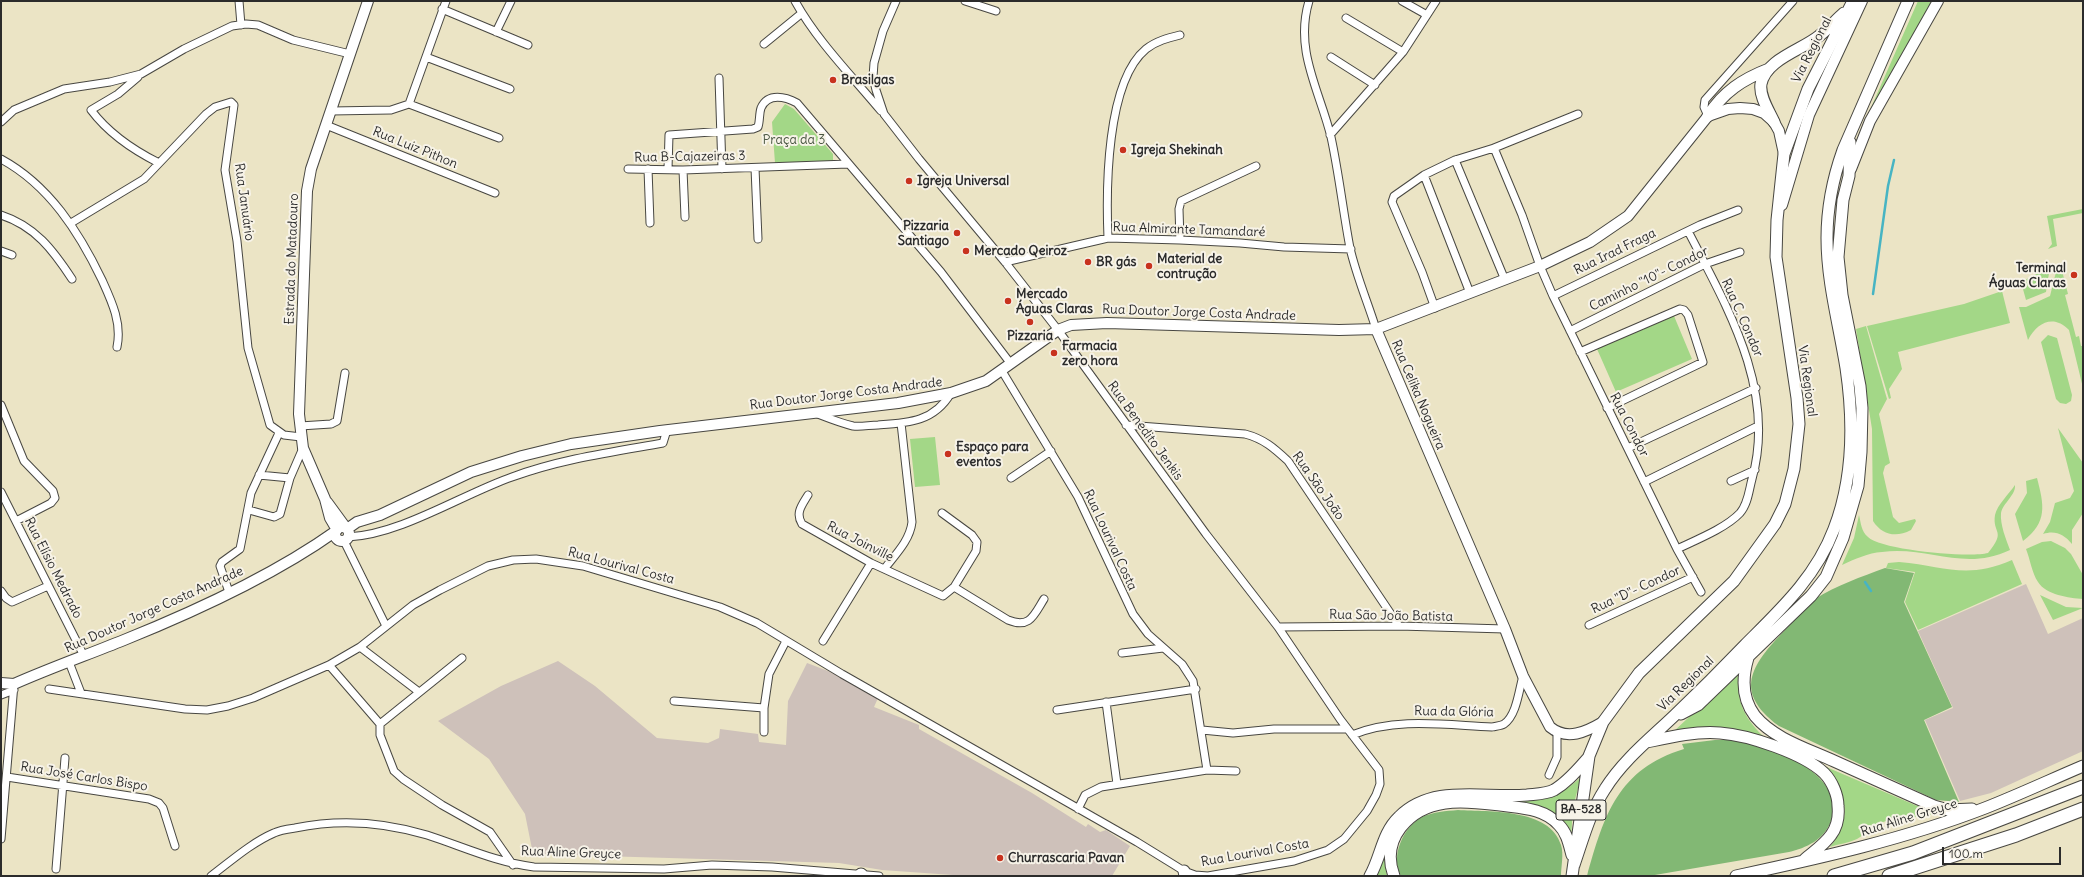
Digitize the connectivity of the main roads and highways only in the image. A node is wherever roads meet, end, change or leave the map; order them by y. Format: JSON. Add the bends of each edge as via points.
{"nodes":[{"id":1,"x":368,"y":1,"type":"edge"},
{"id":2,"x":1862,"y":1,"type":"edge"},
{"id":3,"x":1908,"y":1,"type":"edge"},
{"id":4,"x":1938,"y":1,"type":"edge"},
{"id":5,"x":1851,"y":4,"type":"edge"},
{"id":6,"x":1769,"y":69,"type":"junction"},
{"id":7,"x":1708,"y":116,"type":"junction"},
{"id":8,"x":1774,"y":122,"type":"junction"},
{"id":9,"x":1850,"y":133,"type":"junction"},
{"id":10,"x":1784,"y":154,"type":"junction"},
{"id":11,"x":1849,"y":176,"type":"junction"},
{"id":12,"x":1777,"y":220,"type":"junction"},
{"id":13,"x":1376,"y":329,"type":"junction"},
{"id":14,"x":343,"y":534,"type":"junction"},
{"id":15,"x":1748,"y":658,"type":"junction"},
{"id":16,"x":1,"y":683,"type":"edge"},
{"id":17,"x":1674,"y":716,"type":"junction"},
{"id":18,"x":1603,"y":722,"type":"junction"},
{"id":19,"x":1646,"y":742,"type":"junction"},
{"id":20,"x":1589,"y":756,"type":"junction"},
{"id":21,"x":2081,"y":766,"type":"edge"},
{"id":22,"x":2083,"y":787,"type":"edge"},
{"id":23,"x":1985,"y":808,"type":"junction"},
{"id":24,"x":2083,"y":809,"type":"edge"},
{"id":25,"x":1801,"y":862,"type":"junction"},
{"id":26,"x":1574,"y":865,"type":"junction"},
{"id":27,"x":1370,"y":876,"type":"edge"},
{"id":28,"x":1394,"y":876,"type":"edge"},
{"id":29,"x":1572,"y":876,"type":"edge"},
{"id":30,"x":1736,"y":876,"type":"edge"},
{"id":31,"x":1834,"y":876,"type":"edge"},
{"id":32,"x":1889,"y":876,"type":"edge"}],
"edges":[{"from":1,"to":14,"type":"main road","name":"Estrada do Matadouro","via":[[311,168],[305,210],[300,431],[303,448],[325,499],[330,518]]},
{"from":2,"to":12,"type":"main road","via":[[1809,115]]},
{"from":3,"to":9,"type":"main road","name":"Via Regional"},
{"from":4,"to":11,"type":"main road","via":[[1870,121],[1859,144]]},
{"from":5,"to":6,"type":"main road","via":[[1819,36]]},
{"from":5,"to":10,"type":"main road","name":"Via Regional","via":[[1808,89]]},
{"from":6,"to":7,"type":"main road","via":[[1733,87],[1717,102]]},
{"from":6,"to":8,"type":"main road","via":[[1763,77],[1762,93]]},
{"from":7,"to":8,"type":"main road","via":[[1728,109],[1753,109],[1764,113]]},
{"from":7,"to":13,"type":"main road","name":"Rua Doutor Jorge Costa Andrade","via":[[1628,216],[1590,242],[1540,266]]},
{"from":8,"to":10,"type":"main road"},
{"from":9,"to":11,"type":"main road"},
{"from":9,"to":17,"type":"main road","name":"Via Regional","via":[[1836,169],[1827,237],[1828,268],[1846,367],[1852,426],[1848,481],[1835,526],[1825,550],[1795,595]]},
{"from":10,"to":12,"type":"main road","name":"Via Regional"},
{"from":11,"to":15,"type":"main road","via":[[1843,200],[1838,257],[1842,295],[1862,408],[1858,486],[1843,538],[1826,577],[1796,612]]},
{"from":12,"to":18,"type":"main road","name":"Via Regional","via":[[1778,277],[1799,424],[1794,469],[1785,504],[1775,524],[1734,582],[1639,673]]},
{"from":13,"to":14,"type":"main road","name":"Rua Doutor Jorge Costa Andrade","via":[[1107,322],[1071,325],[1058,330],[1002,371],[974,387],[951,394],[898,403],[571,444],[471,472]]},
{"from":13,"to":18,"type":"main road","name":"Rua Celika Nogueira","via":[[1523,676],[1550,727],[1564,734],[1579,734]]},
{"from":14,"to":16,"type":"main road","name":"Rua Doutor Jorge Costa Andrade","via":[[229,592],[125,640],[14,687]]},
{"from":15,"to":17,"type":"main road","via":[[1698,705]]},
{"from":15,"to":23,"type":"main road","via":[[1744,674],[1745,695],[1755,716],[1772,731],[1795,744],[1934,806],[1948,810]]},
{"from":17,"to":19,"type":"main road","name":"Via Regional"},
{"from":18,"to":20,"type":"main road","name":"Via Regional","number":"BA-528"},
{"from":19,"to":25,"type":"main road","via":[[1688,734],[1719,732],[1769,744],[1815,766],[1832,783],[1838,802],[1838,814],[1831,834]]},
{"from":19,"to":26,"type":"main road","name":"Via Regional","via":[[1605,789]]},
{"from":20,"to":26,"type":"main road","number":"BA-528"},
{"from":20,"to":27,"type":"main road","via":[[1563,785],[1552,791],[1518,796],[1445,795],[1420,802],[1398,818],[1390,828]]},
{"from":21,"to":23,"type":"main road","name":"Rua Aline Greyce"},
{"from":22,"to":31,"type":"highway","via":[[1913,853]]},
{"from":23,"to":25,"type":"main road","name":"Rua Aline Greyce","via":[[1924,829]]},
{"from":24,"to":32,"type":"highway","via":[[2016,835]]},
{"from":25,"to":30,"type":"main road","name":"Rua Aline Greyce"},
{"from":26,"to":28,"type":"main road","via":[[1566,833],[1559,824],[1540,812],[1530,808],[1447,802],[1423,809],[1402,825],[1394,835],[1390,861]]},
{"from":26,"to":29,"type":"main road","number":"BA-528"}]}
